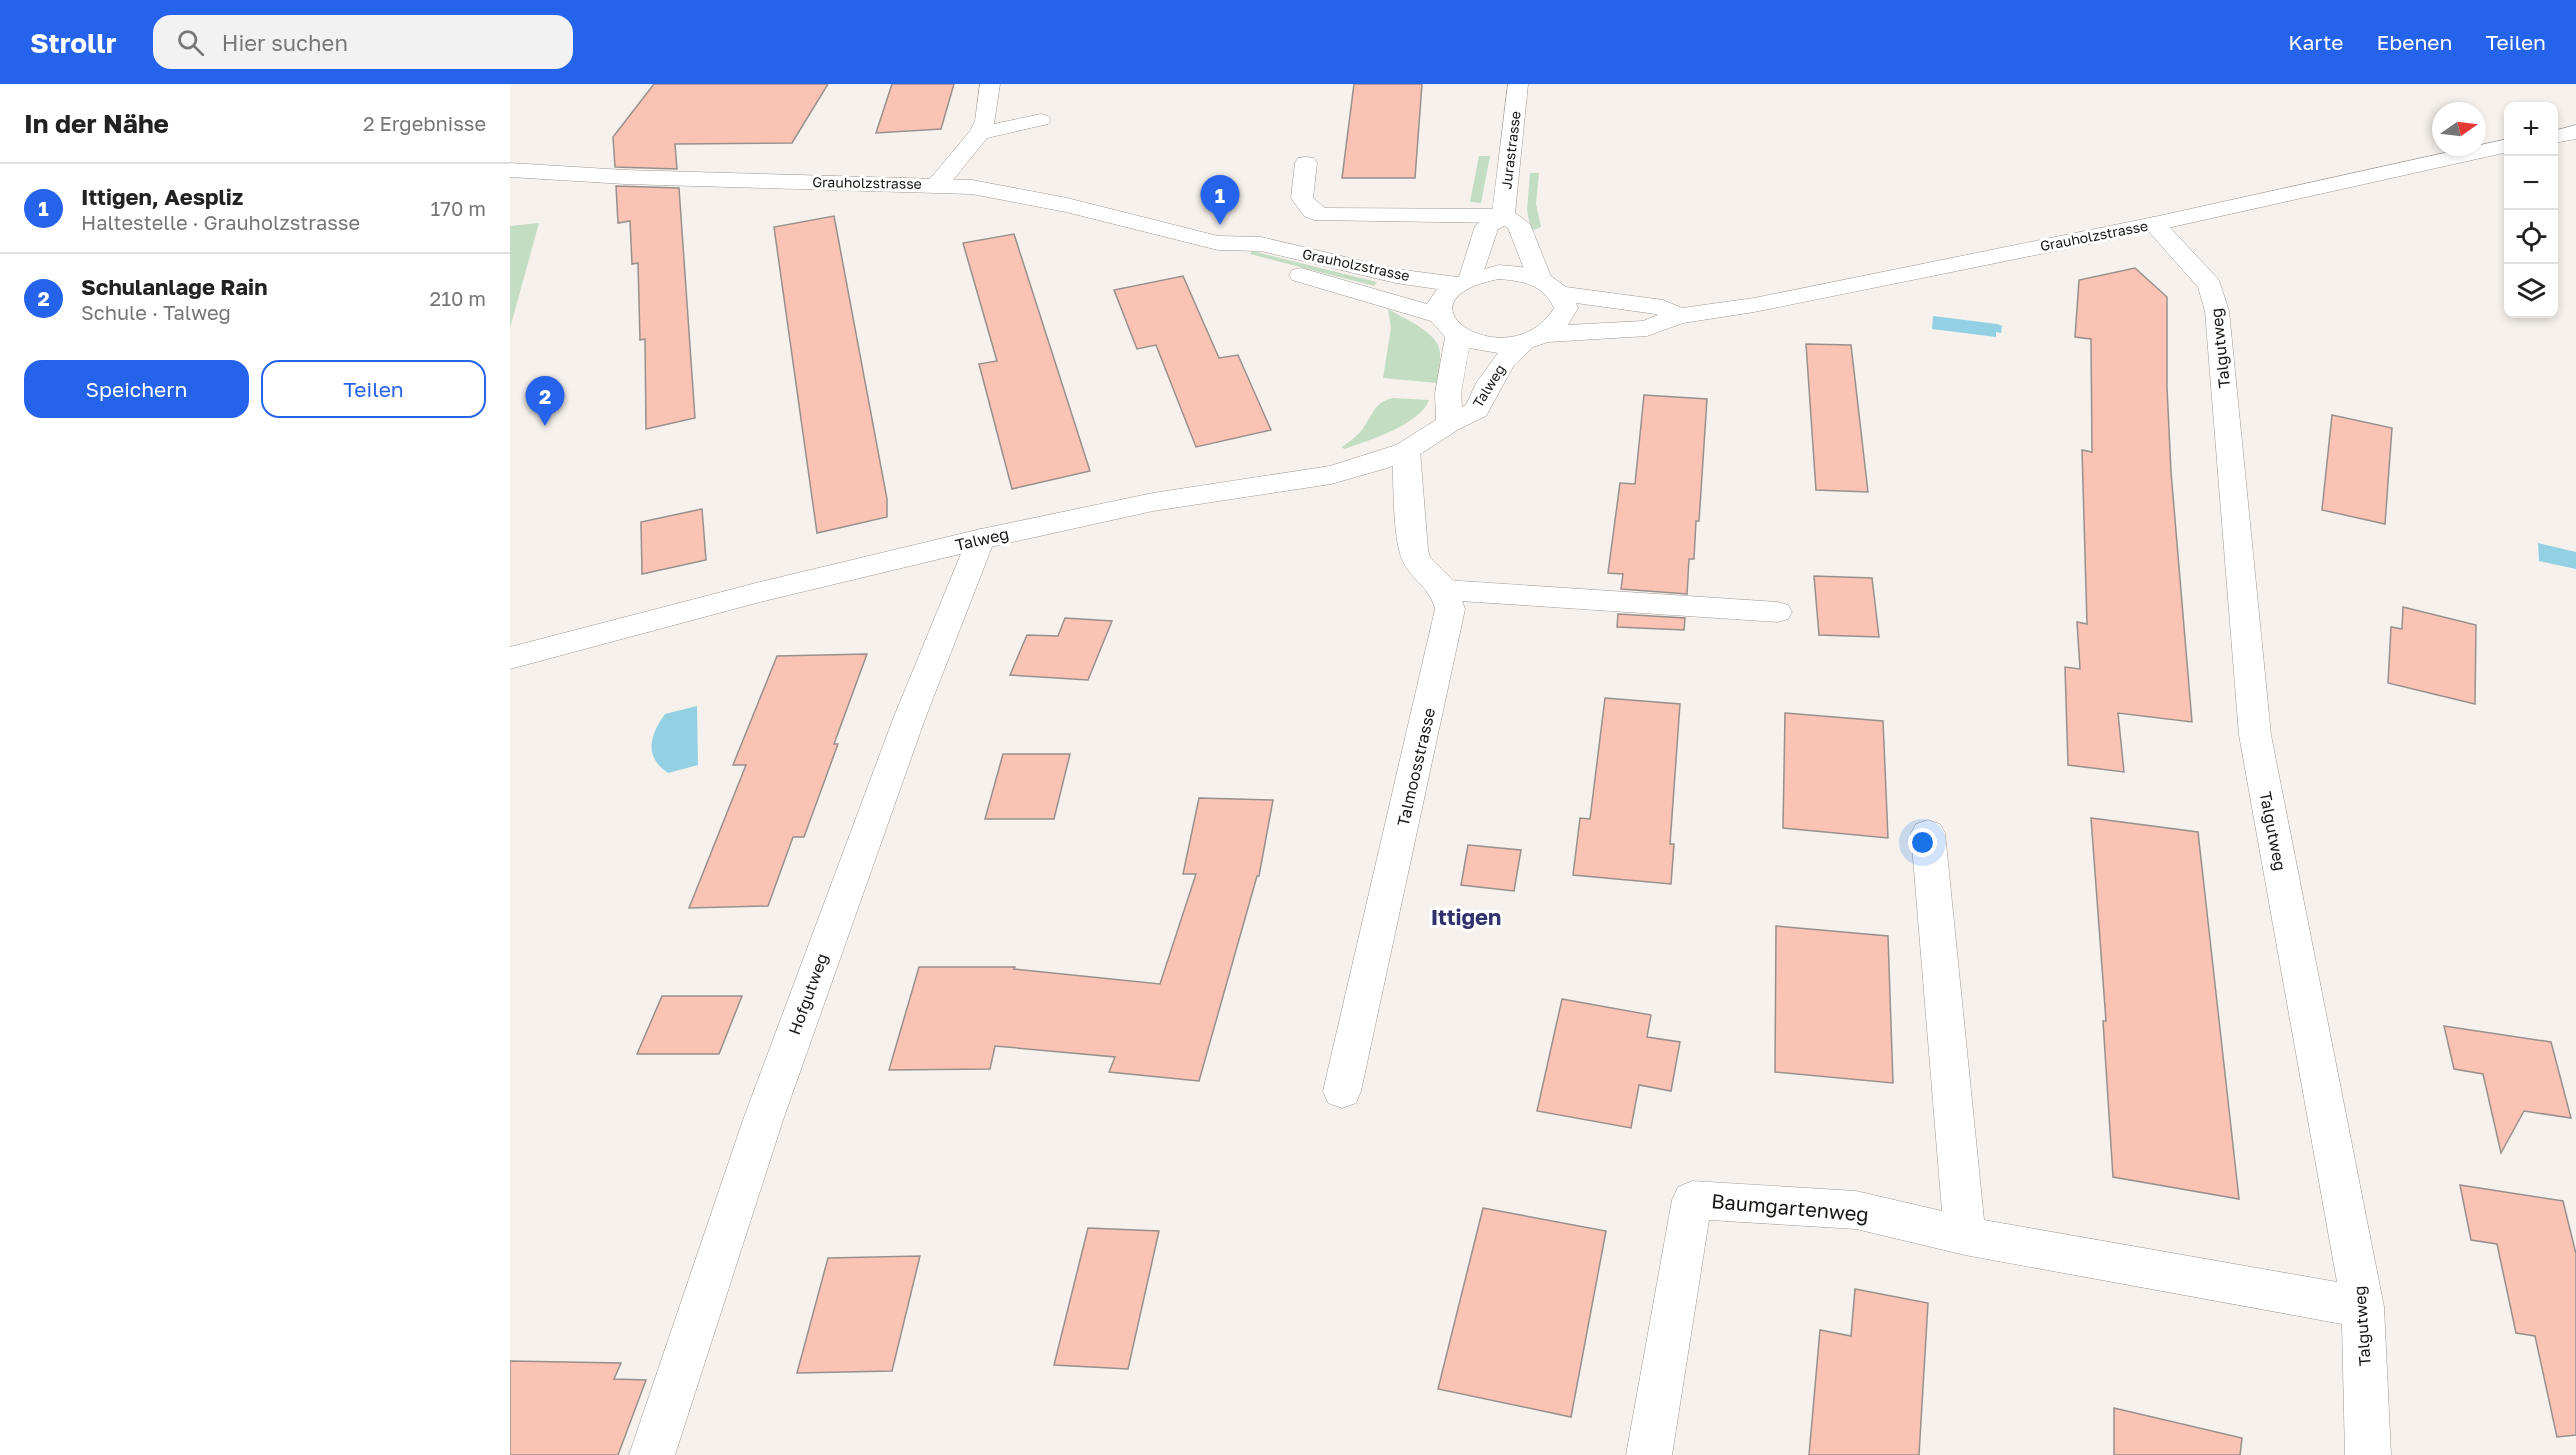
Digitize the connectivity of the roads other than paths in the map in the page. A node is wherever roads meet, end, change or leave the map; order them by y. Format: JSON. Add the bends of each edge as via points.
{"nodes":[{"id":1,"x":990,"y":84,"type":"edge"},
{"id":2,"x":1518,"y":84,"type":"edge"},
{"id":3,"x":1041,"y":120,"type":"dead end"},
{"id":4,"x":2576,"y":132,"type":"edge"},
{"id":5,"x":980,"y":133,"type":"junction"},
{"id":6,"x":2558,"y":136,"type":"edge"},
{"id":7,"x":2504,"y":147,"type":"edge"},
{"id":8,"x":1306,"y":163,"type":"dead end"},
{"id":9,"x":510,"y":170,"type":"edge"},
{"id":10,"x":937,"y":185,"type":"junction"},
{"id":11,"x":1503,"y":216,"type":"junction"},
{"id":12,"x":2154,"y":224,"type":"junction"},
{"id":13,"x":1218,"y":243,"type":"junction"},
{"id":14,"x":1540,"y":279,"type":"junction"},
{"id":15,"x":1464,"y":281,"type":"junction"},
{"id":16,"x":1561,"y":294,"type":"junction"},
{"id":17,"x":1678,"y":316,"type":"junction"},
{"id":18,"x":1449,"y":326,"type":"junction"},
{"id":19,"x":1535,"y":338,"type":"junction"},
{"id":20,"x":1450,"y":423,"type":"junction"},
{"id":21,"x":1406,"y":451,"type":"junction"},
{"id":22,"x":981,"y":539,"type":"junction"},
{"id":23,"x":1444,"y":590,"type":"junction"},
{"id":24,"x":1778,"y":612,"type":"dead end"},
{"id":25,"x":510,"y":658,"type":"edge"},
{"id":26,"x":1928,"y":833,"type":"dead end"},
{"id":27,"x":1342,"y":1091,"type":"dead end"},
{"id":28,"x":1965,"y":1236,"type":"junction"},
{"id":29,"x":2363,"y":1307,"type":"junction"},
{"id":30,"x":652,"y":1455,"type":"edge"},
{"id":31,"x":1649,"y":1455,"type":"edge"},
{"id":32,"x":2368,"y":1455,"type":"edge"}],
"edges":[{"from":1,"to":5,"type":"lane"},
{"from":2,"to":11,"type":"street","name":"Jurastrasse"},
{"from":3,"to":5,"type":"lane"},
{"from":4,"to":6,"type":"street"},
{"from":5,"to":10,"type":"lane"},
{"from":7,"to":12,"type":"street","name":"Grauholzstrasse"},
{"from":8,"to":11,"type":"lane","via":[[1302,198],[1312,211],[1322,215]]},
{"from":9,"to":10,"type":"street","name":"Grauholzstrasse"},
{"from":10,"to":13,"type":"street","name":"Grauholzstrasse","via":[[1017,194]]},
{"from":11,"to":14,"type":"street","via":[[1518,225]]},
{"from":11,"to":15,"type":"street","via":[[1487,226]]},
{"from":12,"to":17,"type":"street","name":"Grauholzstrasse","via":[[1754,305]]},
{"from":12,"to":29,"type":"street","name":"Talgutweg","via":[[2198,270],[2214,296],[2255,735]]},
{"from":13,"to":15,"type":"street","name":"Grauholzstrasse","via":[[1261,244],[1396,276]]},
{"from":13,"to":18,"type":"street","name":"Grauholzstrasse","via":[[1245,259]]},
{"from":14,"to":15,"type":"street","name":"Grauholzstrasse","via":[[1499,272]]},
{"from":14,"to":16,"type":"street"},
{"from":15,"to":18,"type":"street","name":"Talweg","via":[[1446,293],[1440,305]]},
{"from":16,"to":17,"type":"street","name":"Grauholzstrasse","via":[[1663,307]]},
{"from":16,"to":19,"type":"street","name":"Talweg","via":[[1566,308],[1561,322]]},
{"from":17,"to":19,"type":"street","name":"Grauholzstrasse","via":[[1647,328]]},
{"from":18,"to":19,"type":"street","name":"Grauholzstrasse","via":[[1496,344]]},
{"from":18,"to":20,"type":"street","name":"Talweg"},
{"from":19,"to":20,"type":"street","name":"Talweg","via":[[1505,360],[1476,410]]},
{"from":20,"to":21,"type":"street","name":"Talweg"},
{"from":21,"to":22,"type":"street","name":"Talweg","via":[[1331,475],[1154,502]]},
{"from":21,"to":23,"type":"street","via":[[1413,550]]},
{"from":22,"to":25,"type":"street","name":"Talweg"},
{"from":22,"to":30,"type":"street","name":"Hofgutweg","via":[[909,719],[763,1120]]},
{"from":23,"to":24,"type":"lane"},
{"from":23,"to":27,"type":"street","name":"Talmoosstrasse","via":[[1450,609],[1447,631]]},
{"from":26,"to":28,"type":"street"},
{"from":28,"to":29,"type":"street","name":"Baumgartenweg"},
{"from":28,"to":31,"type":"street","name":"Baumgartenweg","via":[[1856,1210],[1692,1200]]},
{"from":29,"to":32,"type":"street","name":"Talgutweg"}]}
